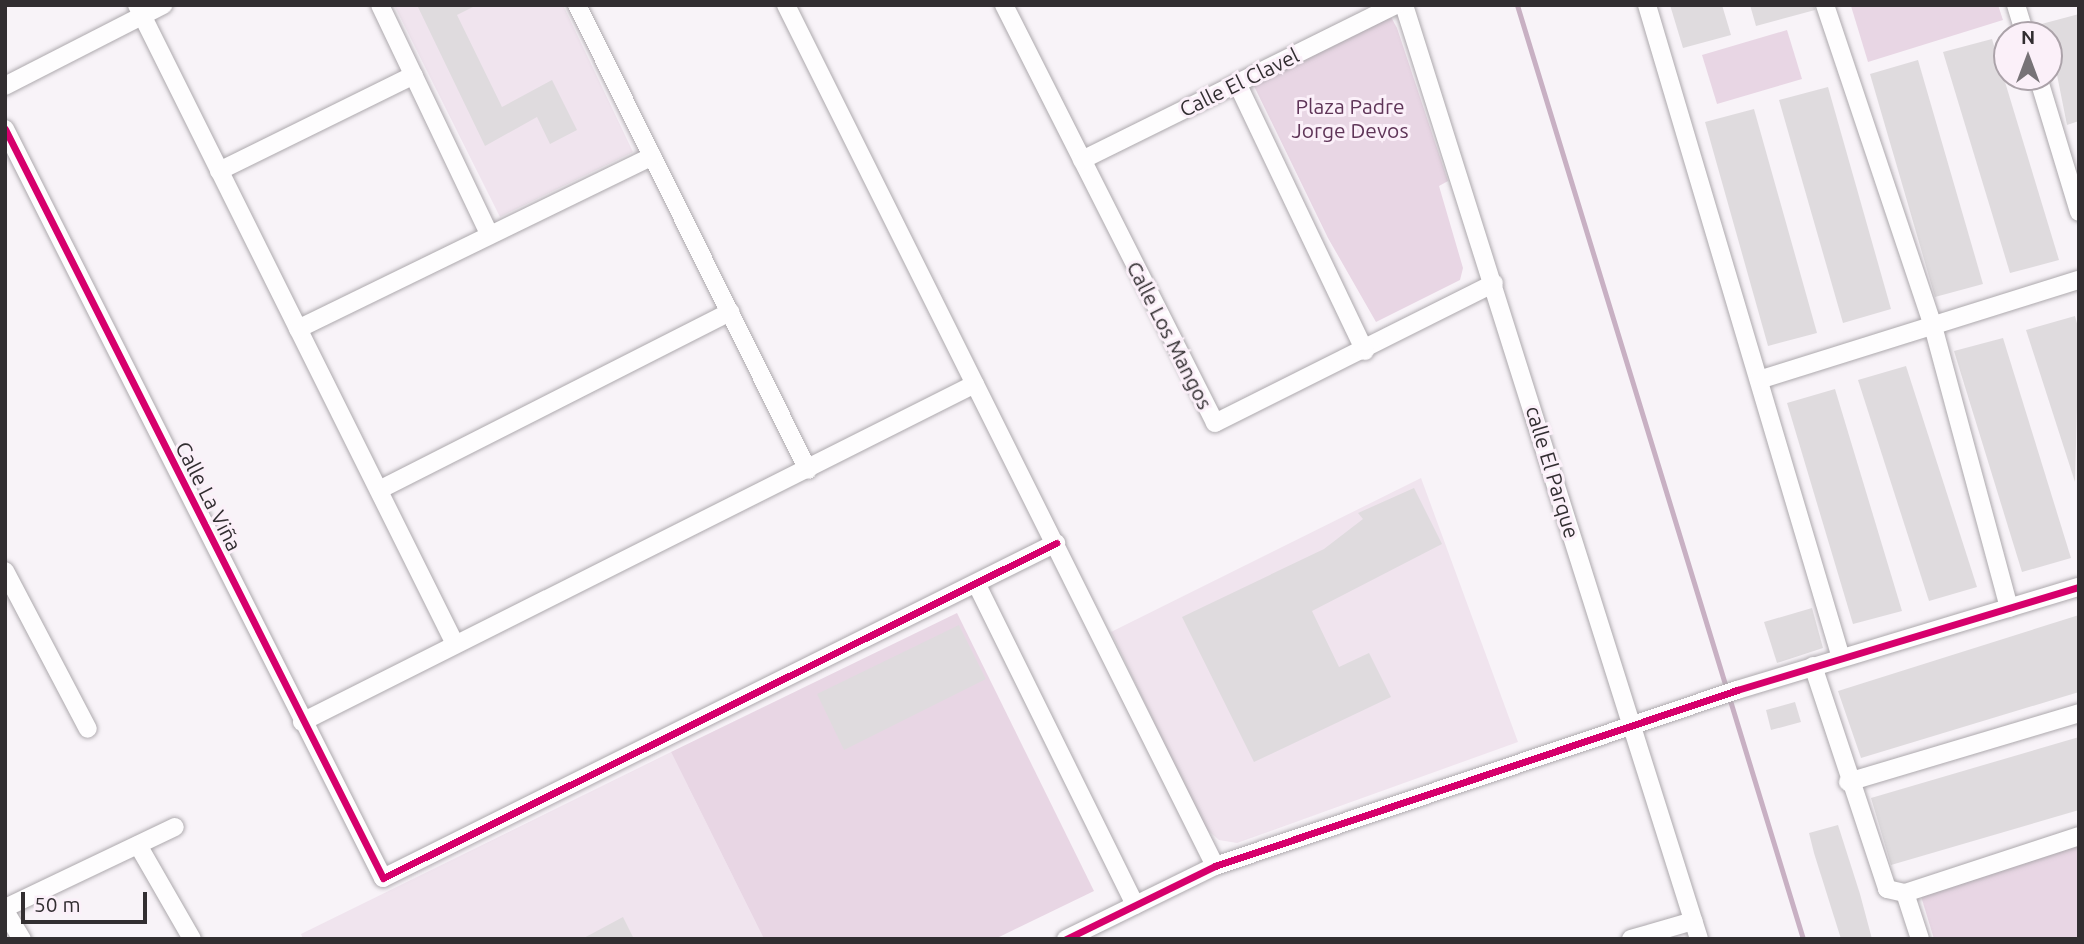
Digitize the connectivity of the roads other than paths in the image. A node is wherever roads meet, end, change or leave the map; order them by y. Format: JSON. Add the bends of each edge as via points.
{"nodes":[{"id":1,"x":163,"y":5,"type":"edge"},
{"id":2,"x":380,"y":5,"type":"edge"},
{"id":3,"x":577,"y":5,"type":"edge"},
{"id":4,"x":786,"y":5,"type":"edge"},
{"id":5,"x":1004,"y":5,"type":"edge"},
{"id":6,"x":1396,"y":5,"type":"edge"},
{"id":7,"x":1404,"y":5,"type":"edge"},
{"id":8,"x":1647,"y":5,"type":"edge"},
{"id":9,"x":1825,"y":5,"type":"edge"},
{"id":10,"x":139,"y":10,"type":"edge"},
{"id":11,"x":414,"y":75,"type":"junction"},
{"id":12,"x":1237,"y":83,"type":"junction"},
{"id":13,"x":5,"y":86,"type":"edge"},
{"id":14,"x":2042,"y":91,"type":"edge"},
{"id":15,"x":5,"y":129,"type":"edge"},
{"id":16,"x":652,"y":156,"type":"junction"},
{"id":17,"x":1082,"y":160,"type":"junction"},
{"id":18,"x":219,"y":171,"type":"junction"},
{"id":19,"x":2079,"y":212,"type":"edge"},
{"id":20,"x":489,"y":234,"type":"junction"},
{"id":21,"x":2079,"y":281,"type":"edge"},
{"id":22,"x":1494,"y":284,"type":"junction"},
{"id":23,"x":730,"y":312,"type":"junction"},
{"id":24,"x":1933,"y":326,"type":"junction"},
{"id":25,"x":298,"y":329,"type":"junction"},
{"id":26,"x":1365,"y":351,"type":"junction"},
{"id":27,"x":1759,"y":380,"type":"junction"},
{"id":28,"x":975,"y":384,"type":"junction"},
{"id":29,"x":808,"y":470,"type":"junction"},
{"id":30,"x":379,"y":490,"type":"junction"},
{"id":31,"x":1056,"y":543,"type":"junction"},
{"id":32,"x":7,"y":578,"type":"edge"},
{"id":33,"x":978,"y":585,"type":"junction"},
{"id":34,"x":2079,"y":587,"type":"edge"},
{"id":35,"x":2009,"y":608,"type":"junction"},
{"id":36,"x":456,"y":644,"type":"junction"},
{"id":37,"x":1841,"y":658,"type":"junction"},
{"id":38,"x":1813,"y":666,"type":"junction"},
{"id":39,"x":2079,"y":713,"type":"edge"},
{"id":40,"x":302,"y":722,"type":"junction"},
{"id":41,"x":1633,"y":724,"type":"junction"},
{"id":42,"x":88,"y":729,"type":"dead end"},
{"id":43,"x":1848,"y":782,"type":"junction"},
{"id":44,"x":175,"y":827,"type":"dead end"},
{"id":45,"x":2079,"y":836,"type":"edge"},
{"id":46,"x":138,"y":845,"type":"junction"},
{"id":47,"x":1215,"y":866,"type":"junction"},
{"id":48,"x":1905,"y":893,"type":"junction"},
{"id":49,"x":1135,"y":905,"type":"junction"},
{"id":50,"x":5,"y":910,"type":"edge"},
{"id":51,"x":1696,"y":930,"type":"edge"},
{"id":52,"x":22,"y":939,"type":"edge"},
{"id":53,"x":192,"y":939,"type":"edge"},
{"id":54,"x":1066,"y":939,"type":"edge"},
{"id":55,"x":1631,"y":939,"type":"edge"},
{"id":56,"x":1920,"y":939,"type":"edge"}],
"edges":[{"from":1,"to":10,"type":"street"},
{"from":2,"to":11,"type":"street"},
{"from":3,"to":16,"type":"street"},
{"from":4,"to":28,"type":"street"},
{"from":5,"to":17,"type":"street","name":"Calle Los Mangos"},
{"from":6,"to":12,"type":"street","name":"Calle El Clavel"},
{"from":7,"to":22,"type":"street","name":"calle El Parque"},
{"from":8,"to":27,"type":"street"},
{"from":9,"to":24,"type":"street"},
{"from":10,"to":13,"type":"street"},
{"from":10,"to":18,"type":"street"},
{"from":11,"to":18,"type":"street"},
{"from":11,"to":20,"type":"street"},
{"from":12,"to":17,"type":"street","name":"Calle El Clavel"},
{"from":12,"to":26,"type":"street"},
{"from":14,"to":19,"type":"street"},
{"from":15,"to":40,"type":"street","name":"Calle La Viña"},
{"from":16,"to":20,"type":"street"},
{"from":16,"to":23,"type":"street"},
{"from":17,"to":26,"type":"street","name":"Calle Los Mangos","via":[[1215,423]]},
{"from":18,"to":25,"type":"street"},
{"from":20,"to":25,"type":"street"},
{"from":21,"to":24,"type":"street"},
{"from":22,"to":26,"type":"street","name":"Calle Los Mangos"},
{"from":22,"to":41,"type":"street","name":"calle El Parque"},
{"from":23,"to":29,"type":"street"},
{"from":23,"to":30,"type":"street"},
{"from":24,"to":27,"type":"street"},
{"from":24,"to":35,"type":"street"},
{"from":25,"to":30,"type":"street"},
{"from":27,"to":37,"type":"street"},
{"from":28,"to":29,"type":"street"},
{"from":28,"to":31,"type":"street"},
{"from":29,"to":36,"type":"street"},
{"from":30,"to":36,"type":"street"},
{"from":31,"to":33,"type":"street"},
{"from":31,"to":47,"type":"street"},
{"from":32,"to":42,"type":"street"},
{"from":33,"to":40,"type":"street","name":"Calle La Viña","via":[[383,878]]},
{"from":33,"to":49,"type":"street"},
{"from":34,"to":35,"type":"street"},
{"from":35,"to":37,"type":"street"},
{"from":36,"to":40,"type":"street"},
{"from":37,"to":38,"type":"street"},
{"from":38,"to":41,"type":"street"},
{"from":38,"to":43,"type":"street"},
{"from":39,"to":43,"type":"street"},
{"from":41,"to":47,"type":"street"},
{"from":41,"to":51,"type":"street","name":"calle El Parque"},
{"from":43,"to":48,"type":"street","via":[[1886,889]]},
{"from":44,"to":46,"type":"street"},
{"from":45,"to":48,"type":"street"},
{"from":46,"to":50,"type":"street"},
{"from":46,"to":53,"type":"street"},
{"from":47,"to":49,"type":"street"},
{"from":48,"to":56,"type":"street"},
{"from":49,"to":54,"type":"street"},
{"from":50,"to":52,"type":"street"},
{"from":51,"to":55,"type":"street"}]}
